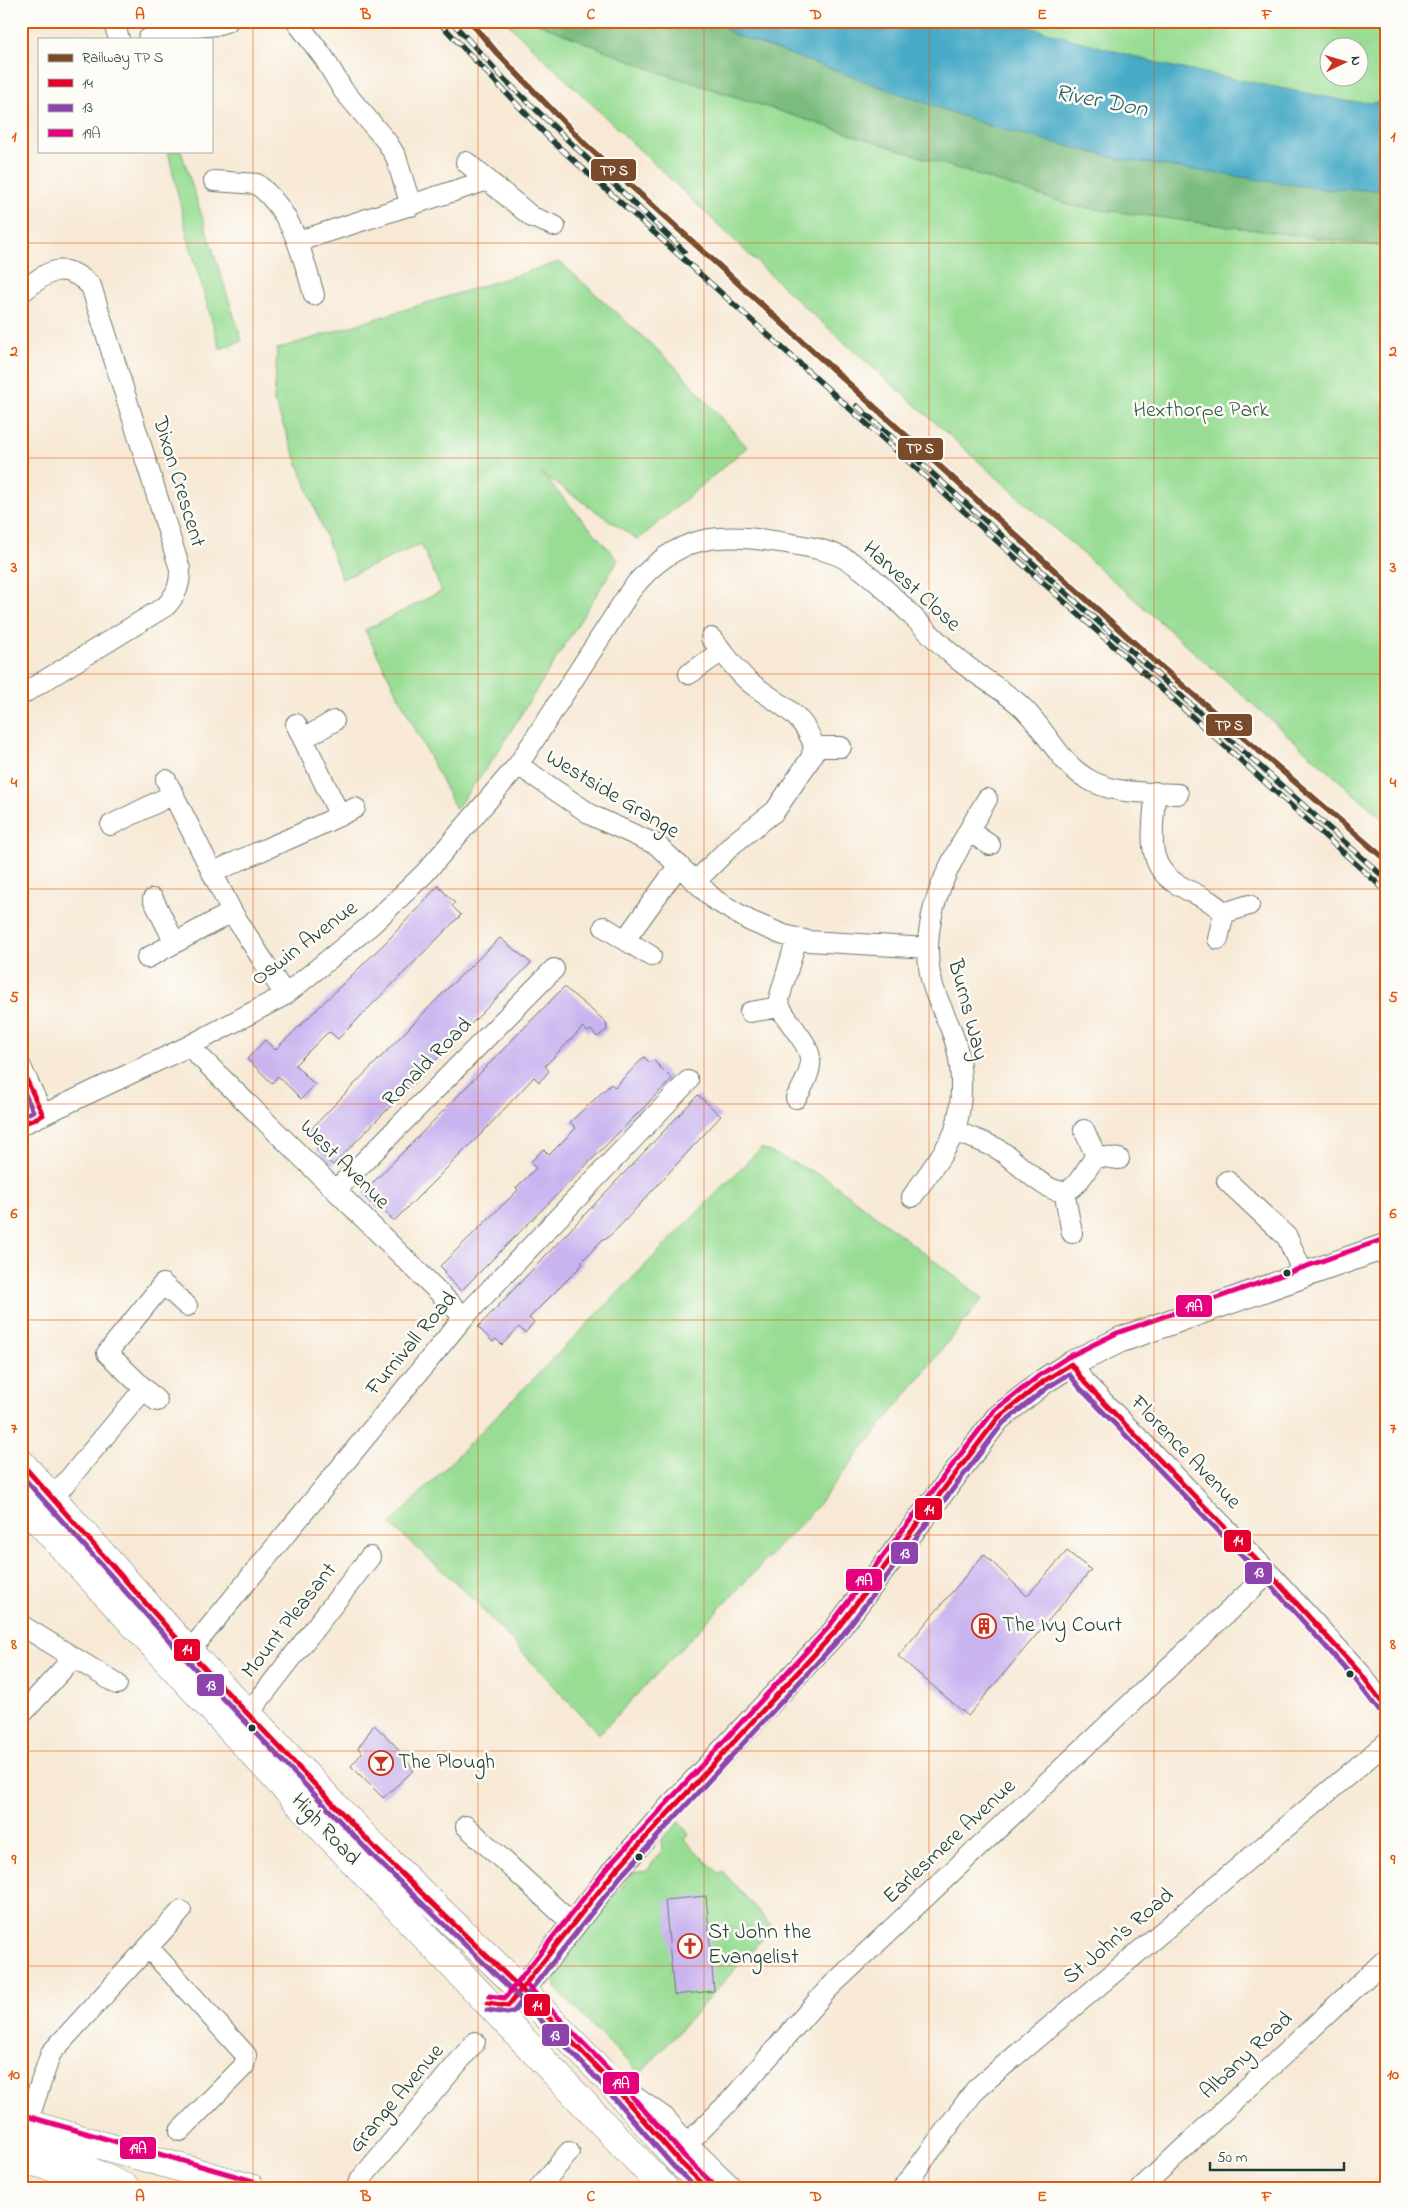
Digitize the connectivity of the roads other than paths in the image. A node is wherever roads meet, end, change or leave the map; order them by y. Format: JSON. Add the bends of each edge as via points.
{"nodes":[{"id":1,"x":113,"y":21,"type":"edge"},
{"id":2,"x":228,"y":21,"type":"edge"},
{"id":3,"x":296,"y":21,"type":"edge"},
{"id":4,"x":119,"y":38,"type":"edge"},
{"id":5,"x":152,"y":38,"type":"edge"},
{"id":6,"x":466,"y":162,"type":"dead end"},
{"id":7,"x":488,"y":180,"type":"junction"},
{"id":8,"x":214,"y":181,"type":"dead end"},
{"id":9,"x":411,"y":206,"type":"junction"},
{"id":10,"x":555,"y":226,"type":"dead end"},
{"id":11,"x":298,"y":242,"type":"junction"},
{"id":12,"x":21,"y":293,"type":"edge"},
{"id":13,"x":314,"y":295,"type":"dead end"},
{"id":14,"x":689,"y":674,"type":"dead end"},
{"id":15,"x":21,"y":695,"type":"edge"},
{"id":16,"x":334,"y":721,"type":"dead end"},
{"id":17,"x":814,"y":747,"type":"junction"},
{"id":18,"x":841,"y":747,"type":"dead end"},
{"id":19,"x":518,"y":765,"type":"junction"},
{"id":20,"x":1155,"y":792,"type":"junction"},
{"id":21,"x":1178,"y":794,"type":"dead end"},
{"id":22,"x":987,"y":799,"type":"dead end"},
{"id":23,"x":111,"y":825,"type":"dead end"},
{"id":24,"x":969,"y":831,"type":"junction"},
{"id":25,"x":990,"y":846,"type":"dead end"},
{"id":26,"x":679,"y":865,"type":"junction"},
{"id":27,"x":212,"y":873,"type":"junction"},
{"id":28,"x":696,"y":882,"type":"junction"},
{"id":29,"x":153,"y":899,"type":"dead end"},
{"id":30,"x":1249,"y":905,"type":"dead end"},
{"id":31,"x":232,"y":912,"type":"junction"},
{"id":32,"x":1224,"y":913,"type":"junction"},
{"id":33,"x":604,"y":927,"type":"dead end"},
{"id":34,"x":797,"y":938,"type":"junction"},
{"id":35,"x":1218,"y":939,"type":"dead end"},
{"id":36,"x":625,"y":940,"type":"junction"},
{"id":37,"x":175,"y":943,"type":"junction"},
{"id":38,"x":928,"y":948,"type":"junction"},
{"id":39,"x":651,"y":956,"type":"dead end"},
{"id":40,"x":147,"y":958,"type":"dead end"},
{"id":41,"x":554,"y":969,"type":"dead end"},
{"id":42,"x":285,"y":995,"type":"junction"},
{"id":43,"x":780,"y":1007,"type":"junction"},
{"id":44,"x":750,"y":1012,"type":"dead end"},
{"id":45,"x":189,"y":1046,"type":"junction"},
{"id":46,"x":21,"y":1067,"type":"edge"},
{"id":47,"x":688,"y":1081,"type":"dead end"},
{"id":48,"x":796,"y":1098,"type":"dead end"},
{"id":49,"x":43,"y":1115,"type":"junction"},
{"id":50,"x":21,"y":1125,"type":"edge"},
{"id":51,"x":1084,"y":1130,"type":"dead end"},
{"id":52,"x":955,"y":1131,"type":"junction"},
{"id":53,"x":1096,"y":1156,"type":"junction"},
{"id":54,"x":1119,"y":1159,"type":"dead end"},
{"id":55,"x":1227,"y":1182,"type":"dead end"},
{"id":56,"x":336,"y":1190,"type":"junction"},
{"id":57,"x":1064,"y":1191,"type":"junction"},
{"id":58,"x":912,"y":1197,"type":"dead end"},
{"id":59,"x":1072,"y":1233,"type":"dead end"},
{"id":60,"x":1386,"y":1246,"type":"edge"},
{"id":61,"x":1303,"y":1273,"type":"junction"},
{"id":62,"x":187,"y":1306,"type":"dead end"},
{"id":63,"x":464,"y":1317,"type":"junction"},
{"id":64,"x":1071,"y":1364,"type":"junction"},
{"id":65,"x":21,"y":1463,"type":"edge"},
{"id":66,"x":52,"y":1498,"type":"junction"},
{"id":67,"x":21,"y":1502,"type":"edge"},
{"id":68,"x":370,"y":1557,"type":"dead end"},
{"id":69,"x":1269,"y":1573,"type":"junction"},
{"id":70,"x":21,"y":1625,"type":"edge"},
{"id":71,"x":189,"y":1652,"type":"junction"},
{"id":72,"x":73,"y":1658,"type":"junction"},
{"id":73,"x":117,"y":1684,"type":"dead end"},
{"id":74,"x":1386,"y":1708,"type":"edge"},
{"id":75,"x":248,"y":1714,"type":"junction"},
{"id":76,"x":21,"y":1715,"type":"edge"},
{"id":77,"x":1386,"y":1743,"type":"edge"},
{"id":78,"x":466,"y":1826,"type":"dead end"},
{"id":79,"x":181,"y":1911,"type":"dead end"},
{"id":80,"x":574,"y":1925,"type":"junction"},
{"id":81,"x":148,"y":1947,"type":"junction"},
{"id":82,"x":1386,"y":1959,"type":"edge"},
{"id":83,"x":506,"y":2000,"type":"junction"},
{"id":84,"x":475,"y":2042,"type":"dead end"},
{"id":85,"x":24,"y":2123,"type":"edge"},
{"id":86,"x":180,"y":2131,"type":"dead end"},
{"id":87,"x":569,"y":2152,"type":"dead end"},
{"id":88,"x":681,"y":2154,"type":"junction"},
{"id":89,"x":21,"y":2159,"type":"edge"},
{"id":90,"x":125,"y":2188,"type":"edge"},
{"id":91,"x":251,"y":2188,"type":"edge"},
{"id":92,"x":356,"y":2188,"type":"edge"},
{"id":93,"x":539,"y":2188,"type":"edge"},
{"id":94,"x":664,"y":2188,"type":"edge"},
{"id":95,"x":690,"y":2188,"type":"edge"},
{"id":96,"x":707,"y":2188,"type":"edge"},
{"id":97,"x":733,"y":2188,"type":"edge"},
{"id":98,"x":903,"y":2188,"type":"edge"},
{"id":99,"x":1141,"y":2188,"type":"edge"}],
"edges":[{"from":1,"to":4,"type":"street"},
{"from":2,"to":5,"type":"street"},
{"from":3,"to":9,"type":"street","via":[[343,90],[387,142],[396,157]]},
{"from":6,"to":7,"type":"street"},
{"from":7,"to":9,"type":"street"},
{"from":7,"to":10,"type":"street","via":[[532,217]]},
{"from":8,"to":11,"type":"street","via":[[258,184],[275,201]]},
{"from":9,"to":11,"type":"street"},
{"from":11,"to":13,"type":"street"},
{"from":12,"to":15,"type":"street","name":"Dixon Crescent","via":[[42,276],[66,270],[79,274],[91,286],[180,568],[176,595],[166,606]]},
{"from":14,"to":17,"type":"street","via":[[717,644],[746,679],[792,711],[802,722]]},
{"from":16,"to":27,"type":"street","via":[[299,732],[348,812]]},
{"from":17,"to":18,"type":"street"},
{"from":17,"to":28,"type":"street","via":[[811,758],[775,811],[734,843]]},
{"from":19,"to":20,"type":"street","name":"Harvest Close","via":[[646,571],[679,548],[712,538],[735,536],[809,546],[845,558],[872,578],[964,665],[1006,692],[1085,778],[1119,790]]},
{"from":19,"to":26,"type":"street","name":"Westside Grange","via":[[593,816],[657,845]]},
{"from":19,"to":42,"type":"street","name":"Oswin Avenue","via":[[425,872],[372,925]]},
{"from":20,"to":21,"type":"street","name":"Harvest Close"},
{"from":20,"to":32,"type":"street","via":[[1153,843],[1160,871],[1182,887],[1205,897]]},
{"from":22,"to":24,"type":"street","name":"Burns Way"},
{"from":23,"to":27,"type":"street","via":[[170,787]]},
{"from":24,"to":25,"type":"street"},
{"from":24,"to":38,"type":"street","name":"Burns Way","via":[[954,855],[936,903]]},
{"from":26,"to":28,"type":"street","name":"Westside Grange"},
{"from":26,"to":36,"type":"street"},
{"from":27,"to":31,"type":"street"},
{"from":28,"to":34,"type":"street","name":"Westside Grange","via":[[731,911]]},
{"from":29,"to":37,"type":"street"},
{"from":30,"to":32,"type":"street"},
{"from":31,"to":37,"type":"street"},
{"from":31,"to":42,"type":"street"},
{"from":32,"to":35,"type":"street"},
{"from":33,"to":36,"type":"street"},
{"from":34,"to":38,"type":"street","name":"Westside Grange"},
{"from":34,"to":43,"type":"street","via":[[779,999]]},
{"from":36,"to":39,"type":"street"},
{"from":37,"to":40,"type":"street"},
{"from":38,"to":52,"type":"street","name":"Burns Way","via":[[930,982],[952,1032],[957,1053],[960,1086]]},
{"from":41,"to":56,"type":"street","name":"Ronald Road"},
{"from":42,"to":45,"type":"street","name":"Oswin Avenue"},
{"from":43,"to":44,"type":"street"},
{"from":43,"to":48,"type":"street","via":[[812,1058],[808,1078]]},
{"from":45,"to":49,"type":"street","name":"Oswin Avenue"},
{"from":45,"to":56,"type":"street","name":"West Avenue"},
{"from":46,"to":49,"type":"street"},
{"from":47,"to":63,"type":"street","name":"Furnivall Road"},
{"from":49,"to":50,"type":"street","name":"Oswin Avenue"},
{"from":51,"to":53,"type":"street"},
{"from":52,"to":57,"type":"street","via":[[997,1148],[1042,1184]]},
{"from":52,"to":58,"type":"street","name":"Burns Way"},
{"from":53,"to":54,"type":"street"},
{"from":53,"to":57,"type":"street","via":[[1071,1189]]},
{"from":55,"to":61,"type":"street","via":[[1287,1237]]},
{"from":56,"to":63,"type":"street","name":"West Avenue"},
{"from":57,"to":59,"type":"street"},
{"from":60,"to":61,"type":"street"},
{"from":61,"to":64,"type":"street","via":[[1120,1340]]},
{"from":62,"to":66,"type":"street","via":[[163,1284],[107,1353],[151,1395]]},
{"from":63,"to":71,"type":"street","name":"Furnivall Road"},
{"from":64,"to":69,"type":"street","name":"Florence Avenue","via":[[1085,1383]]},
{"from":64,"to":80,"type":"street","via":[[998,1418],[834,1633],[666,1813]]},
{"from":65,"to":66,"type":"main road","name":"High Road"},
{"from":66,"to":71,"type":"main road","name":"High Road"},
{"from":67,"to":83,"type":"main road","name":"High Road","via":[[308,1812]]},
{"from":68,"to":75,"type":"street","name":"Mount Pleasant"},
{"from":69,"to":74,"type":"street","name":"Florence Avenue","via":[[1361,1674]]},
{"from":69,"to":88,"type":"street","name":"Earlesmere Avenue","via":[[828,1989]]},
{"from":70,"to":72,"type":"street"},
{"from":71,"to":75,"type":"main road","name":"High Road"},
{"from":72,"to":73,"type":"street"},
{"from":72,"to":76,"type":"street"},
{"from":75,"to":83,"type":"main road","name":"High Road","via":[[377,1850]]},
{"from":77,"to":98,"type":"street","name":"St John's Road","via":[[976,2089]]},
{"from":78,"to":80,"type":"street"},
{"from":79,"to":81,"type":"street"},
{"from":80,"to":83,"type":"street"},
{"from":81,"to":85,"type":"street","via":[[51,2053]]},
{"from":81,"to":86,"type":"street","via":[[246,2055],[244,2066]]},
{"from":82,"to":99,"type":"street","name":"Albany Road"},
{"from":83,"to":88,"type":"main road","name":"High Road","via":[[606,2077]]},
{"from":83,"to":94,"type":"main road","name":"High Road","via":[[640,2164]]},
{"from":84,"to":92,"type":"street","name":"Grange Avenue"},
{"from":85,"to":90,"type":"main road","via":[[41,2148]]},
{"from":85,"to":91,"type":"main road"},
{"from":87,"to":93,"type":"street"},
{"from":88,"to":95,"type":"main road"},
{"from":88,"to":96,"type":"main road","name":"High Road"},
{"from":88,"to":97,"type":"street","name":"High Road"},
{"from":89,"to":90,"type":"main road"}]}
